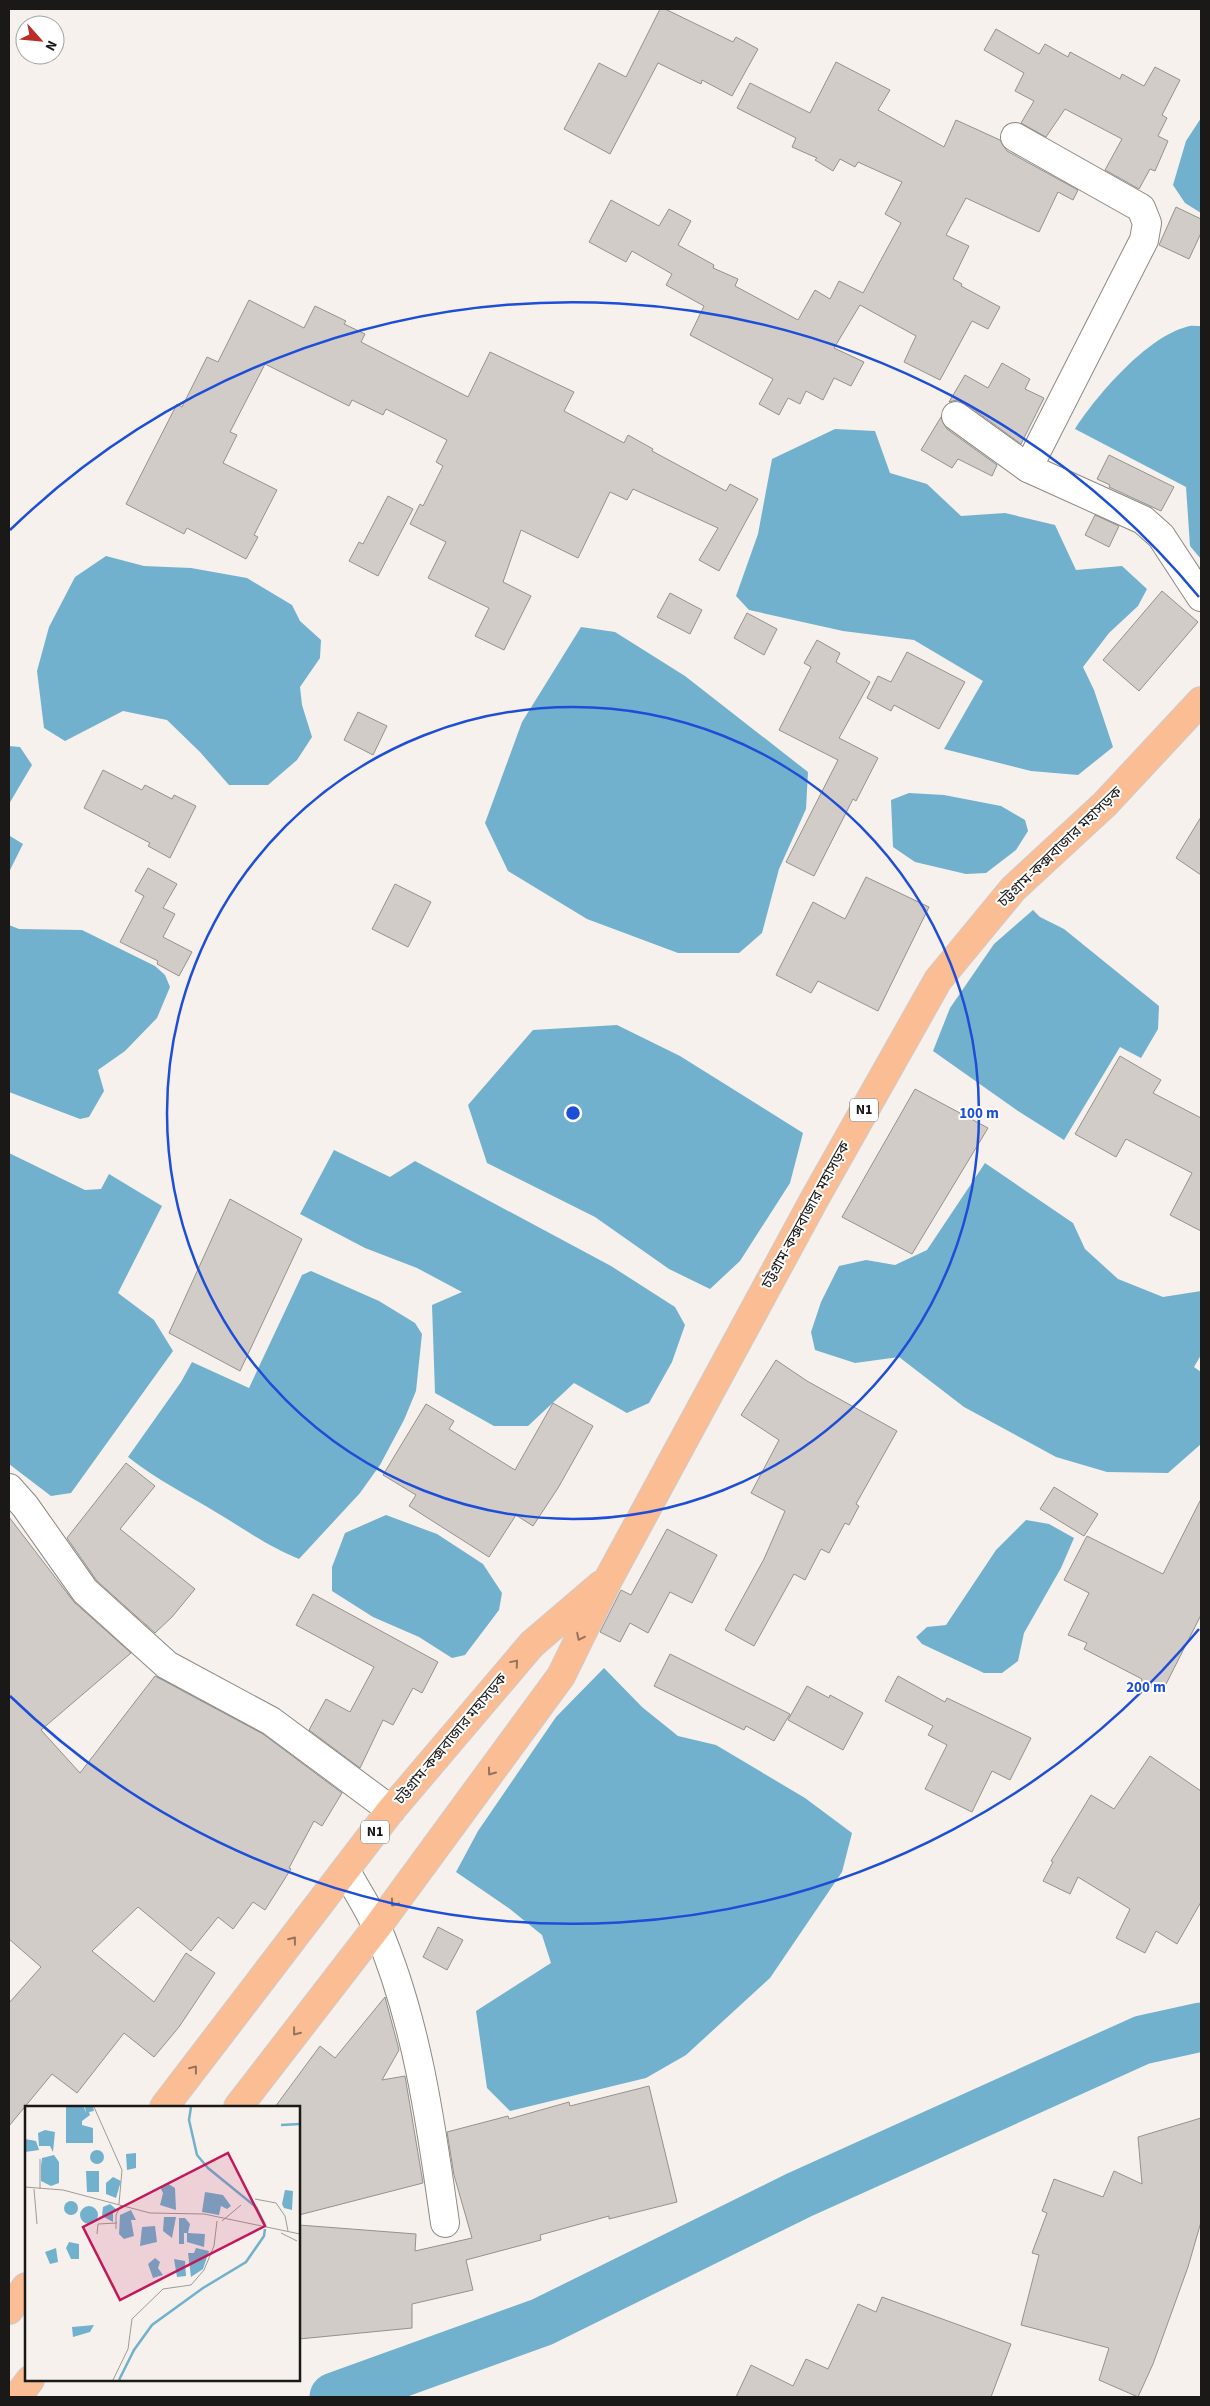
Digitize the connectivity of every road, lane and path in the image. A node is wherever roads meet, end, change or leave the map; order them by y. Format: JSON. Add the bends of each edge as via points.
{"nodes":[{"id":1,"x":1015,"y":137,"type":"dead end"},
{"id":2,"x":956,"y":416,"type":"dead end"},
{"id":3,"x":1028,"y":468,"type":"junction"},
{"id":4,"x":1201,"y":597,"type":"edge"},
{"id":5,"x":1201,"y":701,"type":"edge"},
{"id":6,"x":9,"y":1488,"type":"edge"},
{"id":7,"x":609,"y":1578,"type":"junction"},
{"id":8,"x":391,"y":1810,"type":"junction"},
{"id":9,"x":346,"y":1871,"type":"junction"},
{"id":10,"x":377,"y":1927,"type":"junction"},
{"id":11,"x":165,"y":2106,"type":"edge"},
{"id":12,"x":239,"y":2106,"type":"edge"},
{"id":13,"x":446,"y":2223,"type":"dead end"},
{"id":14,"x":25,"y":2288,"type":"edge"},
{"id":15,"x":9,"y":2310,"type":"edge"},
{"id":16,"x":29,"y":2381,"type":"edge"},
{"id":17,"x":17,"y":2397,"type":"edge"}],
"edges":[{"from":1,"to":3,"type":"street","via":[[1141,208],[1147,223],[1144,240]]},
{"from":2,"to":3,"type":"street"},
{"from":3,"to":4,"type":"street","via":[[1143,520],[1161,536]]},
{"from":5,"to":7,"type":"highway","name":"চট্টগ্রাম-কক্সবাজার মহাসড়ক","number":"N1","via":[[1105,804],[1013,889],[938,980],[810,1206]]},
{"from":6,"to":8,"type":"street","via":[[85,1592],[167,1665],[271,1721]]},
{"from":8,"to":7,"type":"highway","name":"চট্টগ্রাম-কক্সবাজার মহাসড়ক","number":"N1","one_way":true,"via":[[532,1644]]},
{"from":7,"to":10,"type":"highway","name":"চট্টগ্রাম-কক্সবাজার মহাসড়ক","number":"N1","one_way":true,"via":[[561,1676]]},
{"from":8,"to":9,"type":"highway","name":"চট্টগ্রাম-কক্সবাজার মহাসড়ক","number":"N1"},
{"from":9,"to":10,"type":"street"},
{"from":11,"to":9,"type":"highway","name":"চট্টগ্রাম-কক্সবাজার মহাসড়ক","number":"N1","one_way":true},
{"from":10,"to":12,"type":"highway","name":"চট্টগ্রাম-কক্সবাজার মহাসড়ক","number":"N1","one_way":true},
{"from":10,"to":13,"type":"street","via":[[408,2020],[430,2115]]},
{"from":14,"to":15,"type":"highway"},
{"from":16,"to":17,"type":"highway"}]}
